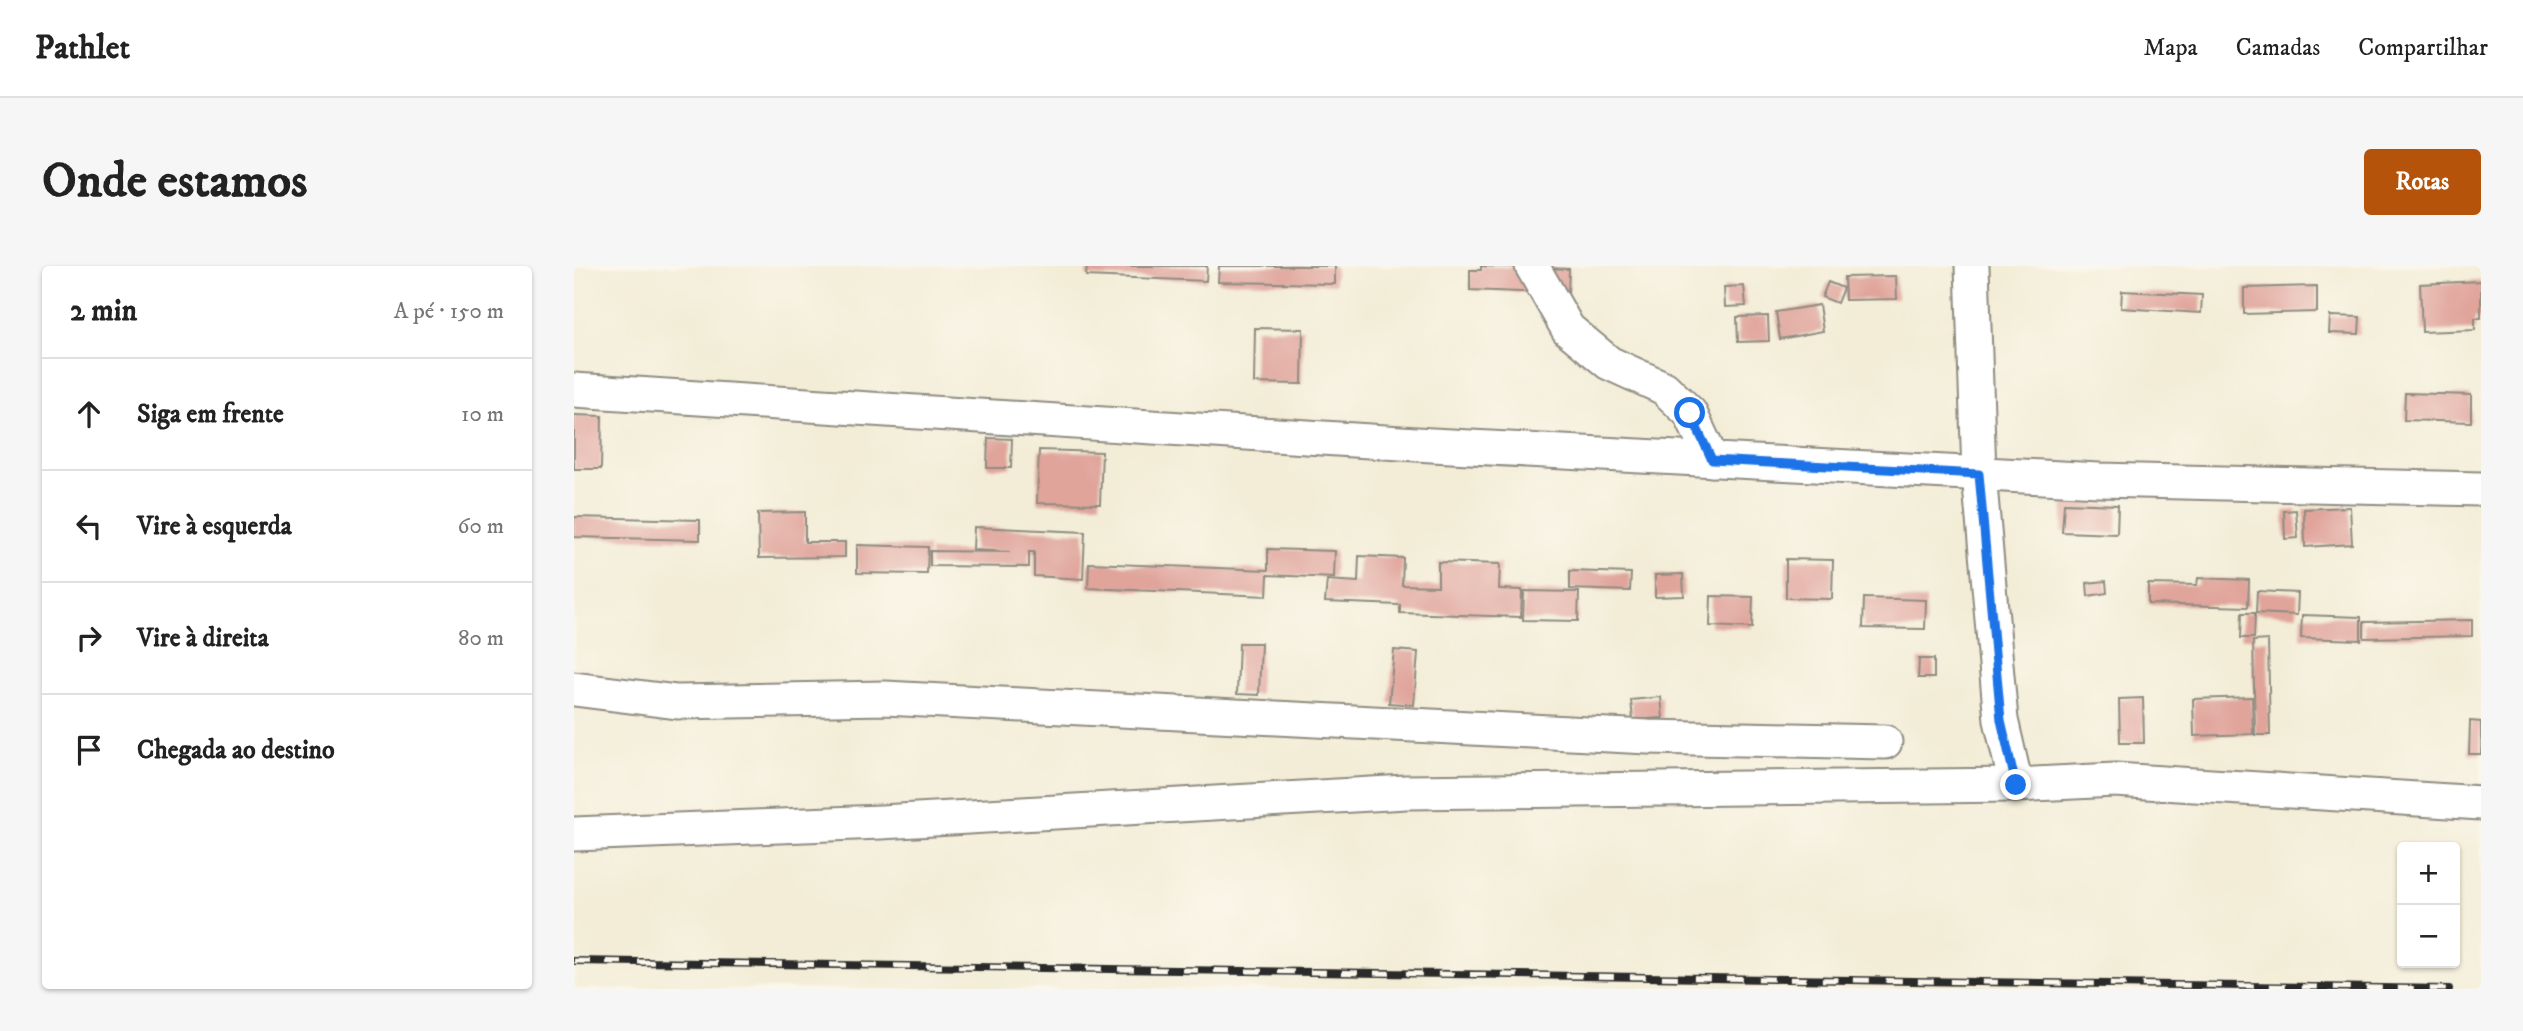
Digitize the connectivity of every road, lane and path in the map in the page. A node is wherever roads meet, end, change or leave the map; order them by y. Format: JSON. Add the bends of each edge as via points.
{"nodes":[{"id":1,"x":1532,"y":266,"type":"edge"},
{"id":2,"x":1972,"y":266,"type":"edge"},
{"id":3,"x":574,"y":390,"type":"edge"},
{"id":4,"x":1712,"y":460,"type":"junction"},
{"id":5,"x":1979,"y":474,"type":"junction"},
{"id":6,"x":2481,"y":489,"type":"edge"},
{"id":7,"x":574,"y":689,"type":"edge"},
{"id":8,"x":1885,"y":742,"type":"dead end"},
{"id":9,"x":2016,"y":785,"type":"junction"},
{"id":10,"x":2481,"y":803,"type":"edge"},
{"id":11,"x":574,"y":834,"type":"edge"}],
"edges":[{"from":1,"to":4,"type":"street","via":[[1568,329],[1608,363],[1664,388],[1690,413]]},
{"from":2,"to":5,"type":"street"},
{"from":3,"to":4,"type":"street"},
{"from":4,"to":5,"type":"street"},
{"from":5,"to":6,"type":"street"},
{"from":5,"to":9,"type":"street","via":[[2001,720]]},
{"from":7,"to":8,"type":"street","via":[[677,702],[885,698],[1648,737]]},
{"from":9,"to":10,"type":"street","via":[[2115,780]]},
{"from":9,"to":11,"type":"street","via":[[1406,792]]}]}
